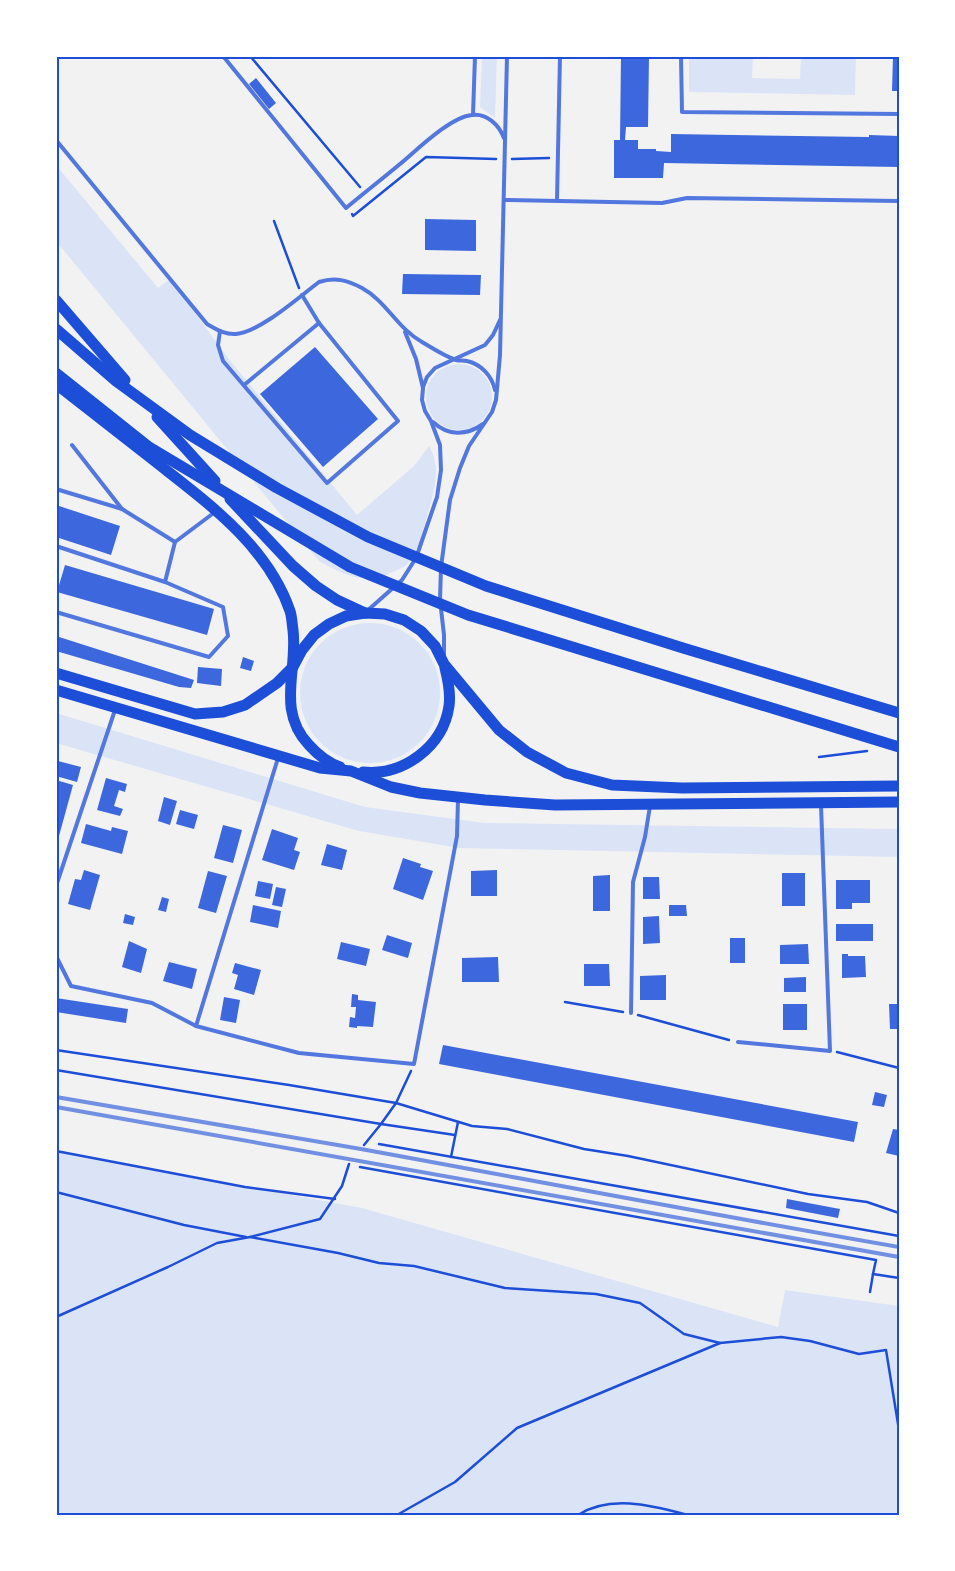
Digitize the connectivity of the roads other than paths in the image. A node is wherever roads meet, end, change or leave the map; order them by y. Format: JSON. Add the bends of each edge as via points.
{"nodes":[{"id":1,"x":223,"y":56,"type":"edge"},
{"id":2,"x":475,"y":56,"type":"edge"},
{"id":3,"x":507,"y":56,"type":"edge"},
{"id":4,"x":560,"y":56,"type":"edge"},
{"id":5,"x":681,"y":56,"type":"edge"},
{"id":6,"x":899,"y":114,"type":"edge"},
{"id":7,"x":473,"y":115,"type":"junction"},
{"id":8,"x":56,"y":140,"type":"edge"},
{"id":9,"x":505,"y":140,"type":"junction"},
{"id":10,"x":504,"y":200,"type":"junction"},
{"id":11,"x":557,"y":200,"type":"junction"},
{"id":12,"x":899,"y":201,"type":"edge"},
{"id":13,"x":302,"y":295,"type":"junction"},
{"id":14,"x":56,"y":300,"type":"edge"},
{"id":15,"x":502,"y":318,"type":"junction"},
{"id":16,"x":319,"y":323,"type":"junction"},
{"id":17,"x":56,"y":329,"type":"edge"},
{"id":18,"x":404,"y":330,"type":"junction"},
{"id":19,"x":220,"y":331,"type":"junction"},
{"id":20,"x":456,"y":360,"type":"junction"},
{"id":21,"x":56,"y":373,"type":"edge"},
{"id":22,"x":56,"y":384,"type":"edge"},
{"id":23,"x":244,"y":385,"type":"junction"},
{"id":24,"x":423,"y":388,"type":"junction"},
{"id":25,"x":496,"y":400,"type":"junction"},
{"id":26,"x":431,"y":421,"type":"junction"},
{"id":27,"x":486,"y":422,"type":"junction"},
{"id":28,"x":72,"y":445,"type":"dead end"},
{"id":29,"x":56,"y":489,"type":"edge"},
{"id":30,"x":122,"y":509,"type":"junction"},
{"id":31,"x":217,"y":510,"type":"junction"},
{"id":32,"x":175,"y":542,"type":"junction"},
{"id":33,"x":56,"y":546,"type":"edge"},
{"id":34,"x":165,"y":582,"type":"junction"},
{"id":35,"x":56,"y":612,"type":"edge"},
{"id":36,"x":365,"y":613,"type":"junction"},
{"id":37,"x":444,"y":664,"type":"junction"},
{"id":38,"x":293,"y":667,"type":"junction"},
{"id":39,"x":56,"y":673,"type":"edge"},
{"id":40,"x":56,"y":690,"type":"edge"},
{"id":41,"x":115,"y":708,"type":"junction"},
{"id":42,"x":899,"y":712,"type":"edge"},
{"id":43,"x":899,"y":747,"type":"edge"},
{"id":44,"x":278,"y":755,"type":"junction"},
{"id":45,"x":351,"y":771,"type":"junction"},
{"id":46,"x":899,"y":786,"type":"edge"},
{"id":47,"x":458,"y":797,"type":"junction"},
{"id":48,"x":899,"y":802,"type":"edge"},
{"id":49,"x":821,"y":803,"type":"junction"},
{"id":50,"x":650,"y":804,"type":"junction"},
{"id":51,"x":56,"y":886,"type":"edge"},
{"id":52,"x":56,"y":956,"type":"edge"},
{"id":53,"x":631,"y":1014,"type":"road end"},
{"id":54,"x":196,"y":1026,"type":"junction"},
{"id":55,"x":738,"y":1042,"type":"road end"}],
"edges":[{"from":1,"to":7,"type":"lane","via":[[346,208],[455,121]]},
{"from":2,"to":7,"type":"lane"},
{"from":3,"to":9,"type":"lane"},
{"from":4,"to":11,"type":"lane"},
{"from":5,"to":6,"type":"lane","via":[[682,112]]},
{"from":7,"to":9,"type":"lane","via":[[493,121]]},
{"from":8,"to":19,"type":"lane","via":[[207,324]]},
{"from":9,"to":10,"type":"lane"},
{"from":10,"to":11,"type":"lane"},
{"from":10,"to":15,"type":"lane"},
{"from":11,"to":12,"type":"lane","via":[[662,203],[687,198]]},
{"from":13,"to":16,"type":"lane"},
{"from":13,"to":18,"type":"lane","via":[[319,282],[339,279],[363,288]]},
{"from":13,"to":19,"type":"lane","via":[[246,332]]},
{"from":14,"to":36,"type":"main road","via":[[245,516],[293,566],[337,600]]},
{"from":15,"to":20,"type":"lane","via":[[485,345]]},
{"from":15,"to":25,"type":"lane"},
{"from":16,"to":23,"type":"lane"},
{"from":16,"to":23,"type":"lane","via":[[398,421],[327,483]]},
{"from":17,"to":42,"type":"main road","via":[[116,381],[190,435],[277,488],[368,537],[486,586]]},
{"from":18,"to":20,"type":"lane"},
{"from":18,"to":24,"type":"lane","via":[[416,358]]},
{"from":19,"to":23,"type":"lane","via":[[218,345],[224,361]]},
{"from":20,"to":24,"type":"lane","via":[[435,368]]},
{"from":20,"to":25,"type":"lane","via":[[469,361],[489,376]]},
{"from":21,"to":43,"type":"main road","via":[[149,447],[350,567],[468,615]]},
{"from":22,"to":31,"type":"main road"},
{"from":24,"to":26,"type":"lane","via":[[422,400]]},
{"from":25,"to":27,"type":"lane"},
{"from":26,"to":27,"type":"lane","via":[[451,433],[475,430]]},
{"from":26,"to":36,"type":"lane","via":[[440,445],[441,470],[437,497],[426,531],[416,558],[402,580]]},
{"from":27,"to":37,"type":"lane","via":[[469,446],[450,500],[441,568]]},
{"from":28,"to":30,"type":"lane"},
{"from":29,"to":30,"type":"lane"},
{"from":30,"to":32,"type":"lane"},
{"from":31,"to":32,"type":"lane"},
{"from":31,"to":38,"type":"main road","via":[[257,554],[280,588],[291,613]]},
{"from":32,"to":34,"type":"lane"},
{"from":33,"to":34,"type":"lane"},
{"from":34,"to":35,"type":"lane","via":[[224,607],[228,636],[209,657]]},
{"from":36,"to":37,"type":"main road","via":[[385,614],[404,620],[435,646]]},
{"from":36,"to":38,"type":"main road","via":[[346,616],[321,629],[302,650]]},
{"from":37,"to":45,"type":"main road","via":[[450,685],[449,706],[442,727],[430,746],[414,760],[394,770],[373,774]]},
{"from":37,"to":46,"type":"main road","via":[[499,730],[527,752],[566,773],[612,785],[682,788]]},
{"from":38,"to":39,"type":"main road","via":[[277,683],[244,705],[223,712],[195,714]]},
{"from":38,"to":45,"type":"main road","via":[[290,705],[304,740],[333,765]]},
{"from":40,"to":41,"type":"main road"},
{"from":41,"to":44,"type":"main road"},
{"from":41,"to":51,"type":"lane"},
{"from":44,"to":45,"type":"main road","via":[[320,768]]},
{"from":44,"to":54,"type":"lane"},
{"from":45,"to":47,"type":"main road","via":[[391,787]]},
{"from":47,"to":50,"type":"main road","via":[[554,805]]},
{"from":47,"to":54,"type":"lane","via":[[458,836],[414,1064],[299,1053]]},
{"from":48,"to":49,"type":"main road"},
{"from":49,"to":50,"type":"main road"},
{"from":49,"to":55,"type":"lane","via":[[830,1050]]},
{"from":50,"to":53,"type":"lane","via":[[633,882]]},
{"from":52,"to":54,"type":"lane","via":[[71,986],[152,1003]]}]}
